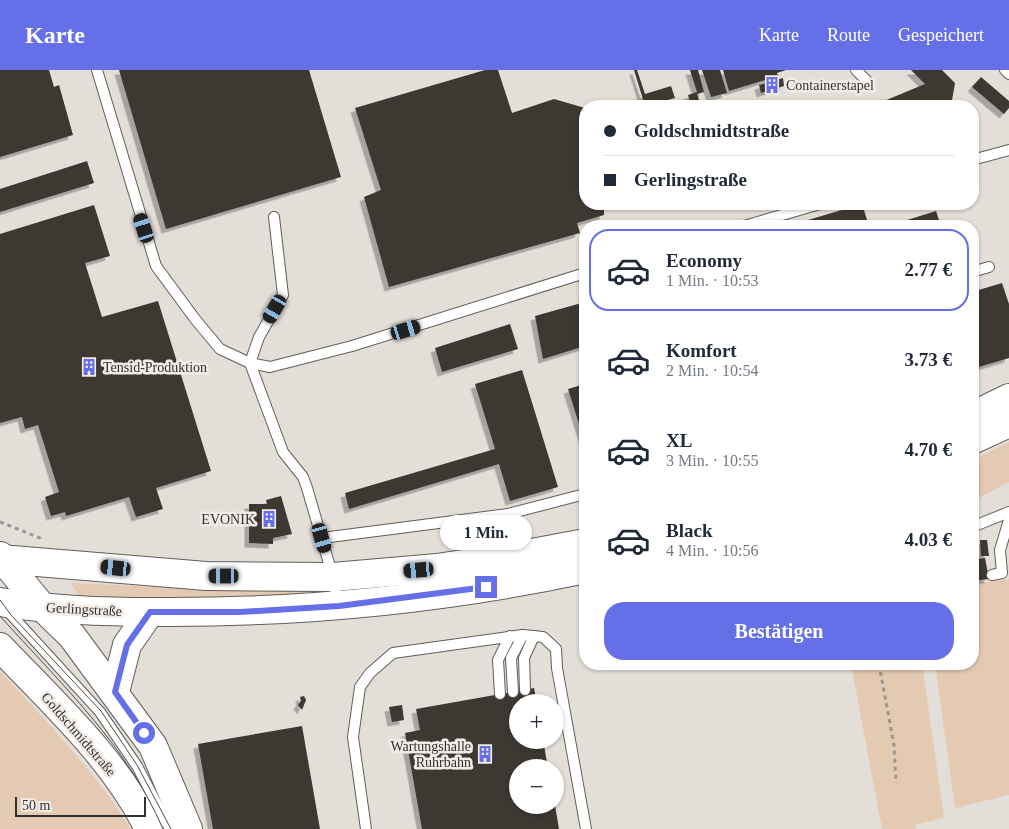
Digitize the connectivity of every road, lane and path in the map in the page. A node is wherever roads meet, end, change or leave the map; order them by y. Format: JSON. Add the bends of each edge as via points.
{"nodes":[{"id":1,"x":97,"y":70,"type":"edge"},
{"id":2,"x":856,"y":70,"type":"edge"},
{"id":3,"x":1005,"y":70,"type":"edge"},
{"id":4,"x":1009,"y":74,"type":"edge"},
{"id":5,"x":868,"y":82,"type":"dead end"},
{"id":6,"x":1009,"y":150,"type":"edge"},
{"id":7,"x":979,"y":158,"type":"edge"},
{"id":8,"x":802,"y":210,"type":"edge"},
{"id":9,"x":274,"y":217,"type":"dead end"},
{"id":10,"x":773,"y":220,"type":"edge"},
{"id":11,"x":989,"y":267,"type":"dead end"},
{"id":12,"x":979,"y":270,"type":"edge"},
{"id":13,"x":579,"y":275,"type":"edge"},
{"id":14,"x":250,"y":363,"type":"junction"},
{"id":15,"x":1009,"y":398,"type":"edge"},
{"id":16,"x":979,"y":413,"type":"edge"},
{"id":17,"x":1009,"y":423,"type":"edge"},
{"id":18,"x":979,"y":437,"type":"edge"},
{"id":19,"x":579,"y":496,"type":"edge"},
{"id":20,"x":1009,"y":512,"type":"edge"},
{"id":21,"x":1009,"y":520,"type":"edge"},
{"id":22,"x":0,"y":522,"type":"edge"},
{"id":23,"x":979,"y":524,"type":"edge"},
{"id":24,"x":322,"y":538,"type":"junction"},
{"id":25,"x":42,"y":542,"type":"dead end"},
{"id":26,"x":579,"y":544,"type":"edge"},
{"id":27,"x":1,"y":558,"type":"edge"},
{"id":28,"x":579,"y":570,"type":"edge"},
{"id":29,"x":992,"y":574,"type":"dead end"},
{"id":30,"x":333,"y":577,"type":"junction"},
{"id":31,"x":0,"y":602,"type":"edge"},
{"id":32,"x":42,"y":606,"type":"junction"},
{"id":33,"x":339,"y":606,"type":"junction"},
{"id":34,"x":150,"y":612,"type":"junction"},
{"id":35,"x":523,"y":635,"type":"junction"},
{"id":36,"x":510,"y":636,"type":"junction"},
{"id":37,"x":534,"y":636,"type":"junction"},
{"id":38,"x":0,"y":647,"type":"edge"},
{"id":39,"x":880,"y":670,"type":"edge"},
{"id":40,"x":525,"y":690,"type":"dead end"},
{"id":41,"x":115,"y":692,"type":"junction"},
{"id":42,"x":513,"y":692,"type":"dead end"},
{"id":43,"x":500,"y":694,"type":"dead end"},
{"id":44,"x":896,"y":783,"type":"dead end"},
{"id":45,"x":149,"y":829,"type":"edge"},
{"id":46,"x":170,"y":829,"type":"edge"},
{"id":47,"x":188,"y":829,"type":"edge"},
{"id":48,"x":366,"y":829,"type":"edge"},
{"id":49,"x":586,"y":829,"type":"edge"}],
"edges":[{"from":1,"to":14,"type":"lane","via":[[156,266],[220,349]]},
{"from":2,"to":5,"type":"lane"},
{"from":3,"to":4,"type":"lane"},
{"from":6,"to":7,"type":"lane"},
{"from":8,"to":10,"type":"lane"},
{"from":9,"to":14,"type":"lane","via":[[283,295],[258,337]]},
{"from":11,"to":12,"type":"lane"},
{"from":13,"to":14,"type":"lane","via":[[352,346],[270,367]]},
{"from":14,"to":24,"type":"lane","via":[[283,452],[303,477]]},
{"from":15,"to":16,"type":"main road"},
{"from":17,"to":18,"type":"main road"},
{"from":19,"to":24,"type":"lane","via":[[508,514]]},
{"from":20,"to":23,"type":"lane"},
{"from":21,"to":29,"type":"lane","via":[[1000,550],[1002,574]]},
{"from":22,"to":25,"type":"path","via":[[40,538]]},
{"from":24,"to":30,"type":"lane"},
{"from":26,"to":30,"type":"main road","via":[[437,568]]},
{"from":27,"to":30,"type":"main road","via":[[206,576]]},
{"from":27,"to":32,"type":"main road"},
{"from":28,"to":33,"type":"main road","name":"Gerlingstraße","via":[[523,582]]},
{"from":30,"to":33,"type":"lane"},
{"from":31,"to":32,"type":"main road","name":"Gerlingstraße"},
{"from":31,"to":46,"type":"lane","via":[[100,712],[137,766]]},
{"from":32,"to":34,"type":"main road","name":"Gerlingstraße"},
{"from":32,"to":41,"type":"main road","via":[[72,636]]},
{"from":33,"to":34,"type":"main road","name":"Gerlingstraße","via":[[240,612]]},
{"from":34,"to":41,"type":"main road","via":[[127,645]]},
{"from":35,"to":36,"type":"lane"},
{"from":35,"to":37,"type":"lane"},
{"from":35,"to":42,"type":"lane","via":[[512,658]]},
{"from":36,"to":43,"type":"lane","via":[[498,660]]},
{"from":36,"to":48,"type":"lane","via":[[392,653],[370,673],[360,687],[353,737]]},
{"from":37,"to":40,"type":"lane","via":[[524,658]]},
{"from":37,"to":49,"type":"lane","via":[[543,637],[556,650]]},
{"from":38,"to":45,"type":"main road","name":"Goldschmidtstraße","via":[[122,783]]},
{"from":39,"to":44,"type":"path","via":[[894,745]]},
{"from":41,"to":47,"type":"main road","via":[[153,746]]}]}
